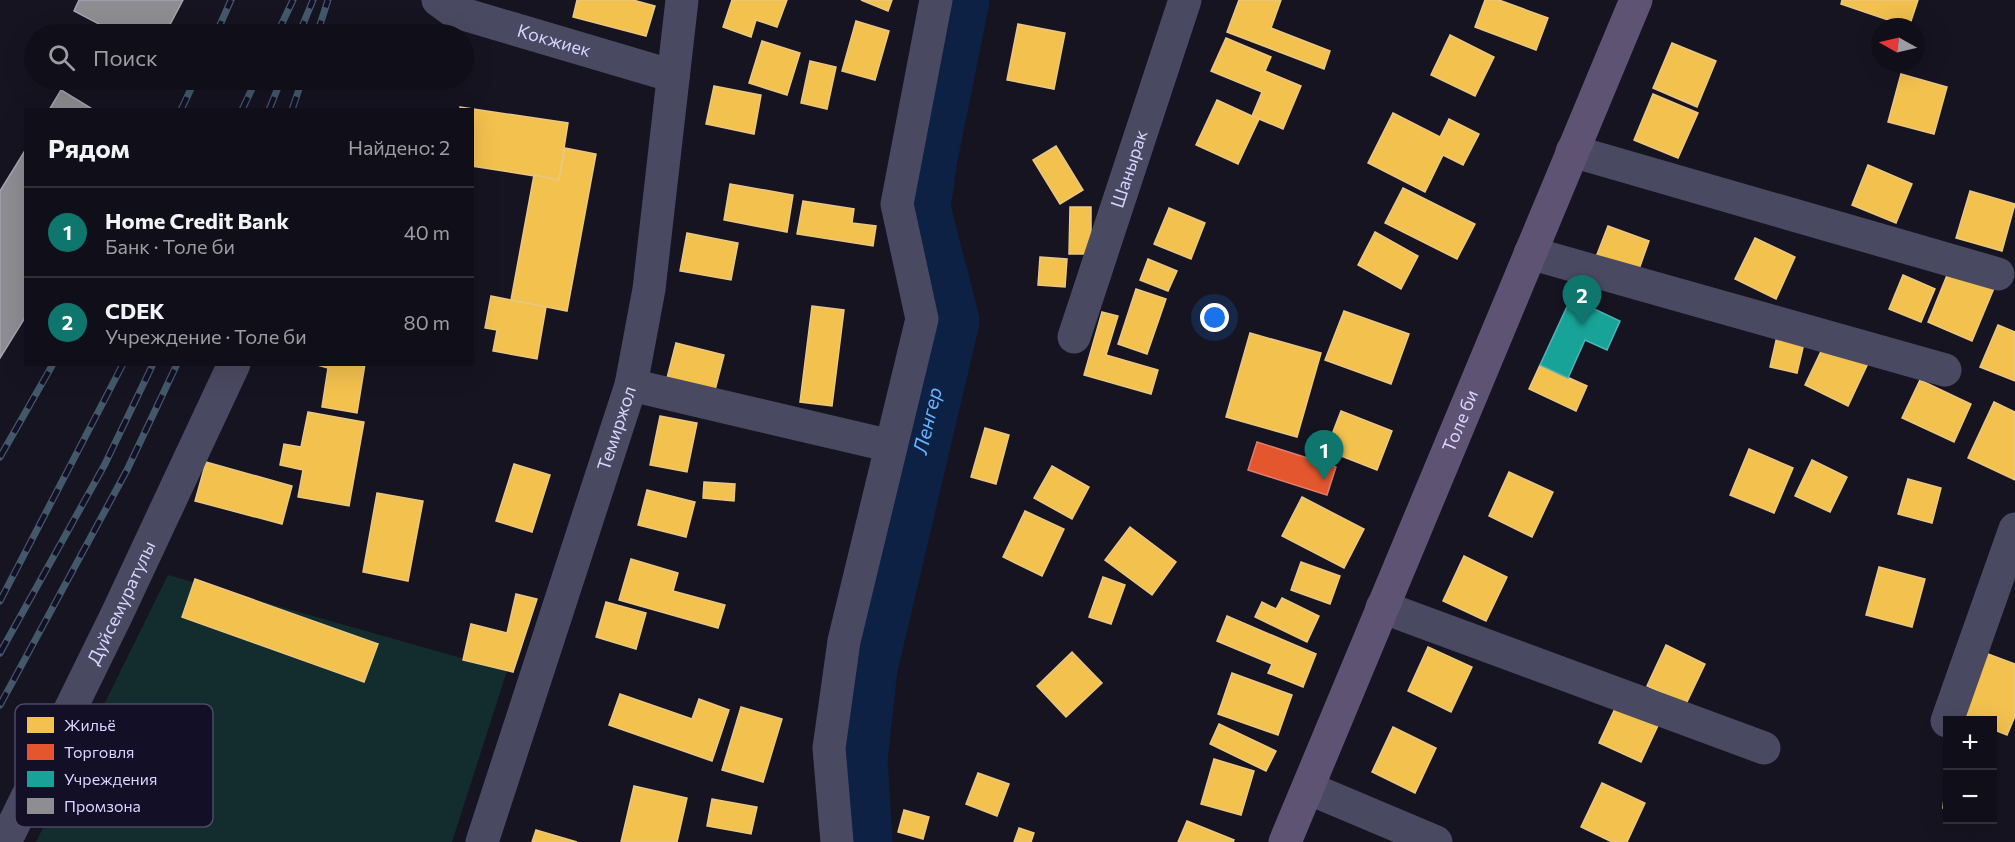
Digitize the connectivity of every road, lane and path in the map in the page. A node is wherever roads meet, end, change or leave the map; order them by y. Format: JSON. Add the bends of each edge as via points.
{"nodes":[{"id":1,"x":438,"y":0,"type":"edge"},
{"id":2,"x":682,"y":0,"type":"edge"},
{"id":3,"x":936,"y":0,"type":"edge"},
{"id":4,"x":1185,"y":0,"type":"edge"},
{"id":5,"x":1636,"y":0,"type":"edge"},
{"id":6,"x":673,"y":76,"type":"junction"},
{"id":7,"x":1572,"y":151,"type":"junction"},
{"id":8,"x":1530,"y":253,"type":"junction"},
{"id":9,"x":1998,"y":274,"type":"dead end"},
{"id":10,"x":1074,"y":337,"type":"dead end"},
{"id":11,"x":233,"y":366,"type":"edge"},
{"id":12,"x":1945,"y":370,"type":"dead end"},
{"id":13,"x":631,"y":385,"type":"junction"},
{"id":14,"x":891,"y":446,"type":"junction"},
{"id":15,"x":2015,"y":529,"type":"edge"},
{"id":16,"x":1382,"y":607,"type":"junction"},
{"id":17,"x":73,"y":704,"type":"edge"},
{"id":18,"x":1948,"y":716,"type":"edge"},
{"id":19,"x":1764,"y":748,"type":"dead end"},
{"id":20,"x":1308,"y":788,"type":"junction"},
{"id":21,"x":15,"y":822,"type":"edge"},
{"id":22,"x":5,"y":842,"type":"edge"},
{"id":23,"x":482,"y":842,"type":"edge"},
{"id":24,"x":837,"y":842,"type":"edge"},
{"id":25,"x":1285,"y":842,"type":"edge"},
{"id":26,"x":1436,"y":842,"type":"edge"}],
"edges":[{"from":1,"to":6,"type":"street","name":"Кокжиек","via":[[453,11]]},
{"from":2,"to":6,"type":"street","name":"Темиржол"},
{"from":3,"to":14,"type":"street","via":[[897,204],[922,319]]},
{"from":4,"to":10,"type":"street","name":"Шанырак"},
{"from":5,"to":7,"type":"main road","name":"Толе би"},
{"from":6,"to":13,"type":"street","name":"Темиржол","via":[[649,289]]},
{"from":7,"to":8,"type":"main road","name":"Толе би"},
{"from":7,"to":9,"type":"street"},
{"from":8,"to":12,"type":"street"},
{"from":8,"to":16,"type":"main road","name":"Толе би"},
{"from":11,"to":17,"type":"street","name":"Дуйсемуратулы"},
{"from":13,"to":14,"type":"street"},
{"from":13,"to":23,"type":"street","name":"Темиржол"},
{"from":14,"to":24,"type":"street","via":[[844,641],[829,748]]},
{"from":15,"to":18,"type":"street"},
{"from":16,"to":19,"type":"street"},
{"from":16,"to":20,"type":"main road","name":"Толе би"},
{"from":20,"to":25,"type":"main road","name":"Толе би"},
{"from":20,"to":26,"type":"street"},
{"from":21,"to":22,"type":"street","name":"Дуйсемуратулы"}]}
